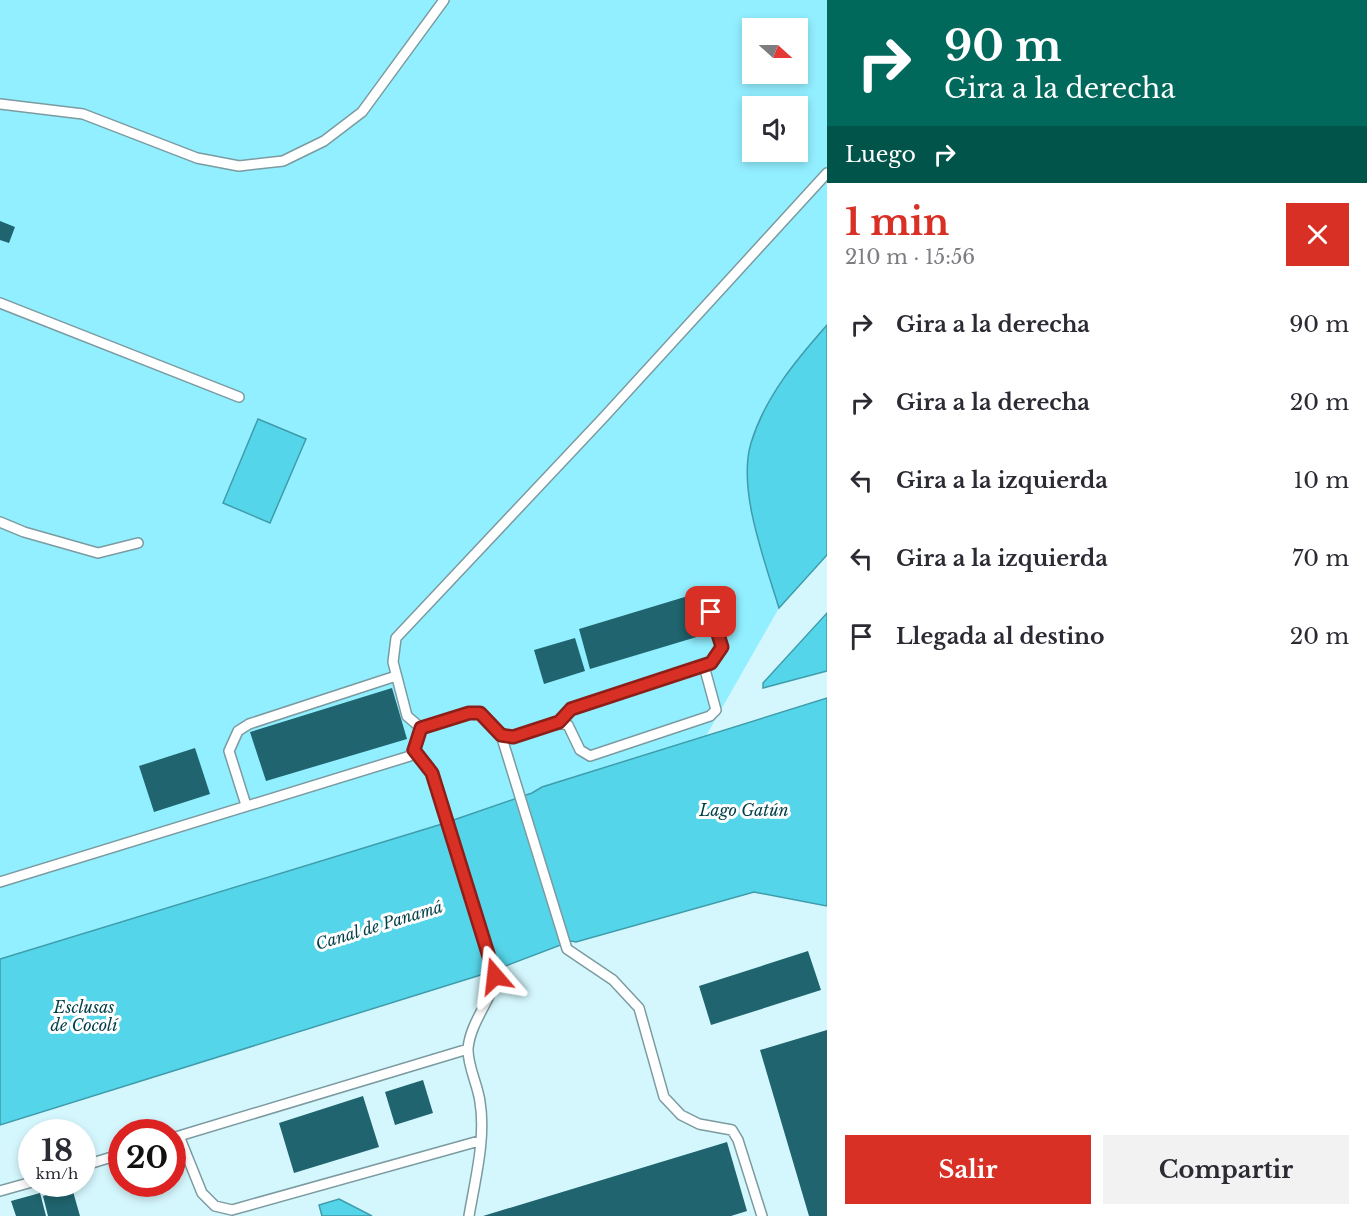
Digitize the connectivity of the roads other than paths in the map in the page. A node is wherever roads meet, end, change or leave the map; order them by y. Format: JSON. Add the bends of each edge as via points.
{"nodes":[{"id":1,"x":444,"y":0,"type":"edge"},
{"id":2,"x":0,"y":104,"type":"edge"},
{"id":3,"x":827,"y":173,"type":"edge"},
{"id":4,"x":0,"y":303,"type":"edge"},
{"id":5,"x":239,"y":397,"type":"dead end"},
{"id":6,"x":0,"y":522,"type":"edge"},
{"id":7,"x":138,"y":543,"type":"dead end"},
{"id":8,"x":706,"y":594,"type":"dead end"},
{"id":9,"x":704,"y":666,"type":"junction"},
{"id":10,"x":396,"y":676,"type":"junction"},
{"id":11,"x":559,"y":722,"type":"junction"},
{"id":12,"x":421,"y":728,"type":"junction"},
{"id":13,"x":501,"y":735,"type":"junction"},
{"id":14,"x":414,"y":750,"type":"junction"},
{"id":15,"x":246,"y":806,"type":"junction"},
{"id":16,"x":0,"y":882,"type":"edge"},
{"id":17,"x":468,"y":1049,"type":"junction"},
{"id":18,"x":186,"y":1134,"type":"edge"},
{"id":19,"x":479,"y":1141,"type":"junction"},
{"id":20,"x":186,"y":1159,"type":"edge"},
{"id":21,"x":18,"y":1186,"type":"edge"},
{"id":22,"x":0,"y":1191,"type":"edge"},
{"id":23,"x":469,"y":1216,"type":"edge"},
{"id":24,"x":762,"y":1216,"type":"edge"}],
"edges":[{"from":1,"to":2,"type":"lane","via":[[362,112],[324,141],[283,161],[239,166],[197,158],[83,114]]},
{"from":3,"to":10,"type":"lane","via":[[407,625],[396,638],[393,650]]},
{"from":4,"to":5,"type":"lane"},
{"from":6,"to":7,"type":"lane","via":[[98,553]]},
{"from":8,"to":9,"type":"lane","via":[[722,647],[711,663]]},
{"from":9,"to":11,"type":"lane","via":[[571,709]]},
{"from":9,"to":11,"type":"lane","via":[[716,710],[710,716],[590,756],[580,750],[568,725]]},
{"from":10,"to":12,"type":"lane","via":[[407,716]]},
{"from":10,"to":15,"type":"lane","via":[[238,731],[229,751]]},
{"from":11,"to":13,"type":"lane","via":[[513,737]]},
{"from":12,"to":13,"type":"lane","via":[[480,713]]},
{"from":12,"to":14,"type":"lane"},
{"from":13,"to":24,"type":"lane","via":[[567,949],[613,980],[639,1008],[664,1097],[681,1115],[699,1124],[732,1130]]},
{"from":14,"to":15,"type":"lane","via":[[410,756]]},
{"from":14,"to":17,"type":"lane","via":[[432,773],[495,976],[495,986],[476,1018]]},
{"from":15,"to":16,"type":"lane"},
{"from":17,"to":18,"type":"lane"},
{"from":17,"to":19,"type":"lane","via":[[481,1103]]},
{"from":19,"to":20,"type":"lane","via":[[232,1210],[215,1206],[202,1193]]},
{"from":19,"to":23,"type":"lane"},
{"from":21,"to":22,"type":"lane"}]}
